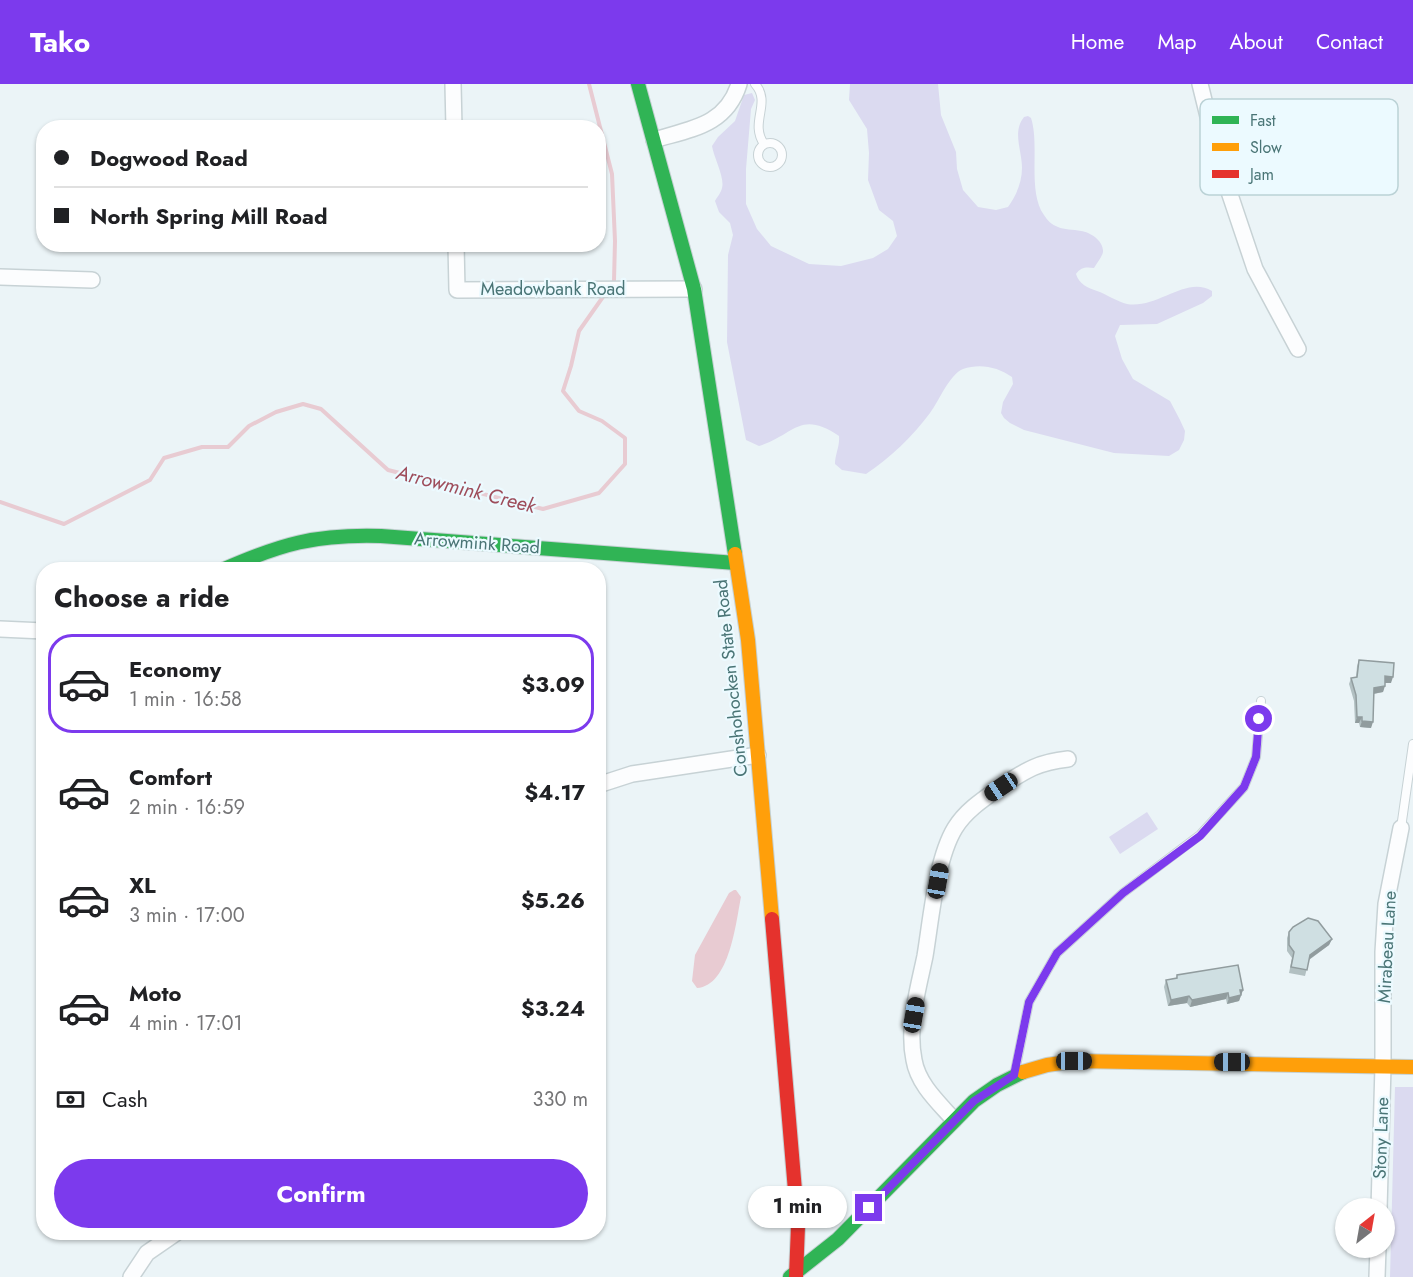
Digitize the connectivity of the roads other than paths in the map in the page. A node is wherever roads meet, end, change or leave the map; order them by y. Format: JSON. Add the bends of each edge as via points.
{"nodes":[{"id":1,"x":453,"y":84,"type":"edge"},
{"id":2,"x":638,"y":84,"type":"edge"},
{"id":3,"x":739,"y":84,"type":"edge"},
{"id":4,"x":755,"y":84,"type":"edge"},
{"id":5,"x":1200,"y":84,"type":"edge"},
{"id":6,"x":1204,"y":99,"type":"edge"},
{"id":7,"x":454,"y":120,"type":"edge"},
{"id":8,"x":654,"y":140,"type":"junction"},
{"id":9,"x":764,"y":144,"type":"dead end"},
{"id":10,"x":1230,"y":195,"type":"edge"},
{"id":11,"x":456,"y":252,"type":"edge"},
{"id":12,"x":0,"y":277,"type":"edge"},
{"id":13,"x":92,"y":280,"type":"dead end"},
{"id":14,"x":694,"y":290,"type":"junction"},
{"id":15,"x":1298,"y":349,"type":"dead end"},
{"id":16,"x":240,"y":562,"type":"edge"},
{"id":17,"x":736,"y":563,"type":"junction"},
{"id":18,"x":0,"y":629,"type":"edge"},
{"id":19,"x":36,"y":631,"type":"edge"},
{"id":20,"x":1261,"y":701,"type":"dead end"},
{"id":21,"x":1413,"y":744,"type":"edge"},
{"id":22,"x":758,"y":755,"type":"junction"},
{"id":23,"x":1068,"y":759,"type":"dead end"},
{"id":24,"x":606,"y":782,"type":"edge"},
{"id":25,"x":1401,"y":828,"type":"joint"},
{"id":26,"x":1383,"y":1066,"type":"junction"},
{"id":27,"x":1413,"y":1067,"type":"edge"},
{"id":28,"x":1014,"y":1075,"type":"junction"},
{"id":29,"x":954,"y":1120,"type":"junction"},
{"id":30,"x":1379,"y":1198,"type":"edge"},
{"id":31,"x":166,"y":1240,"type":"edge"},
{"id":32,"x":1378,"y":1258,"type":"edge"},
{"id":33,"x":794,"y":1276,"type":"edge"},
{"id":34,"x":131,"y":1277,"type":"edge"},
{"id":35,"x":1377,"y":1277,"type":"edge"}],
"edges":[{"from":1,"to":7,"type":"street"},
{"from":2,"to":8,"type":"street","name":"Conshohocken State Road"},
{"from":3,"to":8,"type":"street","via":[[718,117]]},
{"from":4,"to":9,"type":"lane","via":[[761,92],[758,131]]},
{"from":5,"to":6,"type":"street"},
{"from":8,"to":14,"type":"street","name":"Conshohocken State Road"},
{"from":10,"to":15,"type":"street","via":[[1255,269]]},
{"from":11,"to":14,"type":"street","name":"Meadowbank Road","via":[[457,290]]},
{"from":12,"to":13,"type":"street"},
{"from":14,"to":17,"type":"street","name":"Conshohocken State Road"},
{"from":16,"to":17,"type":"street","name":"Arrowmink Road","via":[[293,542],[351,535]]},
{"from":17,"to":22,"type":"street","name":"Conshohocken State Road","via":[[748,640]]},
{"from":18,"to":19,"type":"street"},
{"from":20,"to":28,"type":"lane","via":[[1256,757],[1244,787],[1200,836],[1123,893],[1057,953],[1029,1002]]},
{"from":21,"to":25,"type":"lane"},
{"from":22,"to":24,"type":"street","via":[[632,774]]},
{"from":22,"to":33,"type":"street","name":"Conshohocken State Road","via":[[798,1226]]},
{"from":23,"to":29,"type":"street","via":[[1028,769],[977,804],[956,828],[942,859],[914,1015],[912,1048],[924,1085]]},
{"from":25,"to":26,"type":"street","name":"Mirabeau Lane","via":[[1386,904]]},
{"from":26,"to":27,"type":"street"},
{"from":26,"to":28,"type":"street","via":[[1074,1061],[1043,1065]]},
{"from":26,"to":30,"type":"street","name":"Stony Lane"},
{"from":28,"to":29,"type":"street","via":[[986,1091]]},
{"from":29,"to":33,"type":"street","via":[[838,1239]]},
{"from":31,"to":34,"type":"street","via":[[147,1253]]},
{"from":32,"to":35,"type":"street"}]}
